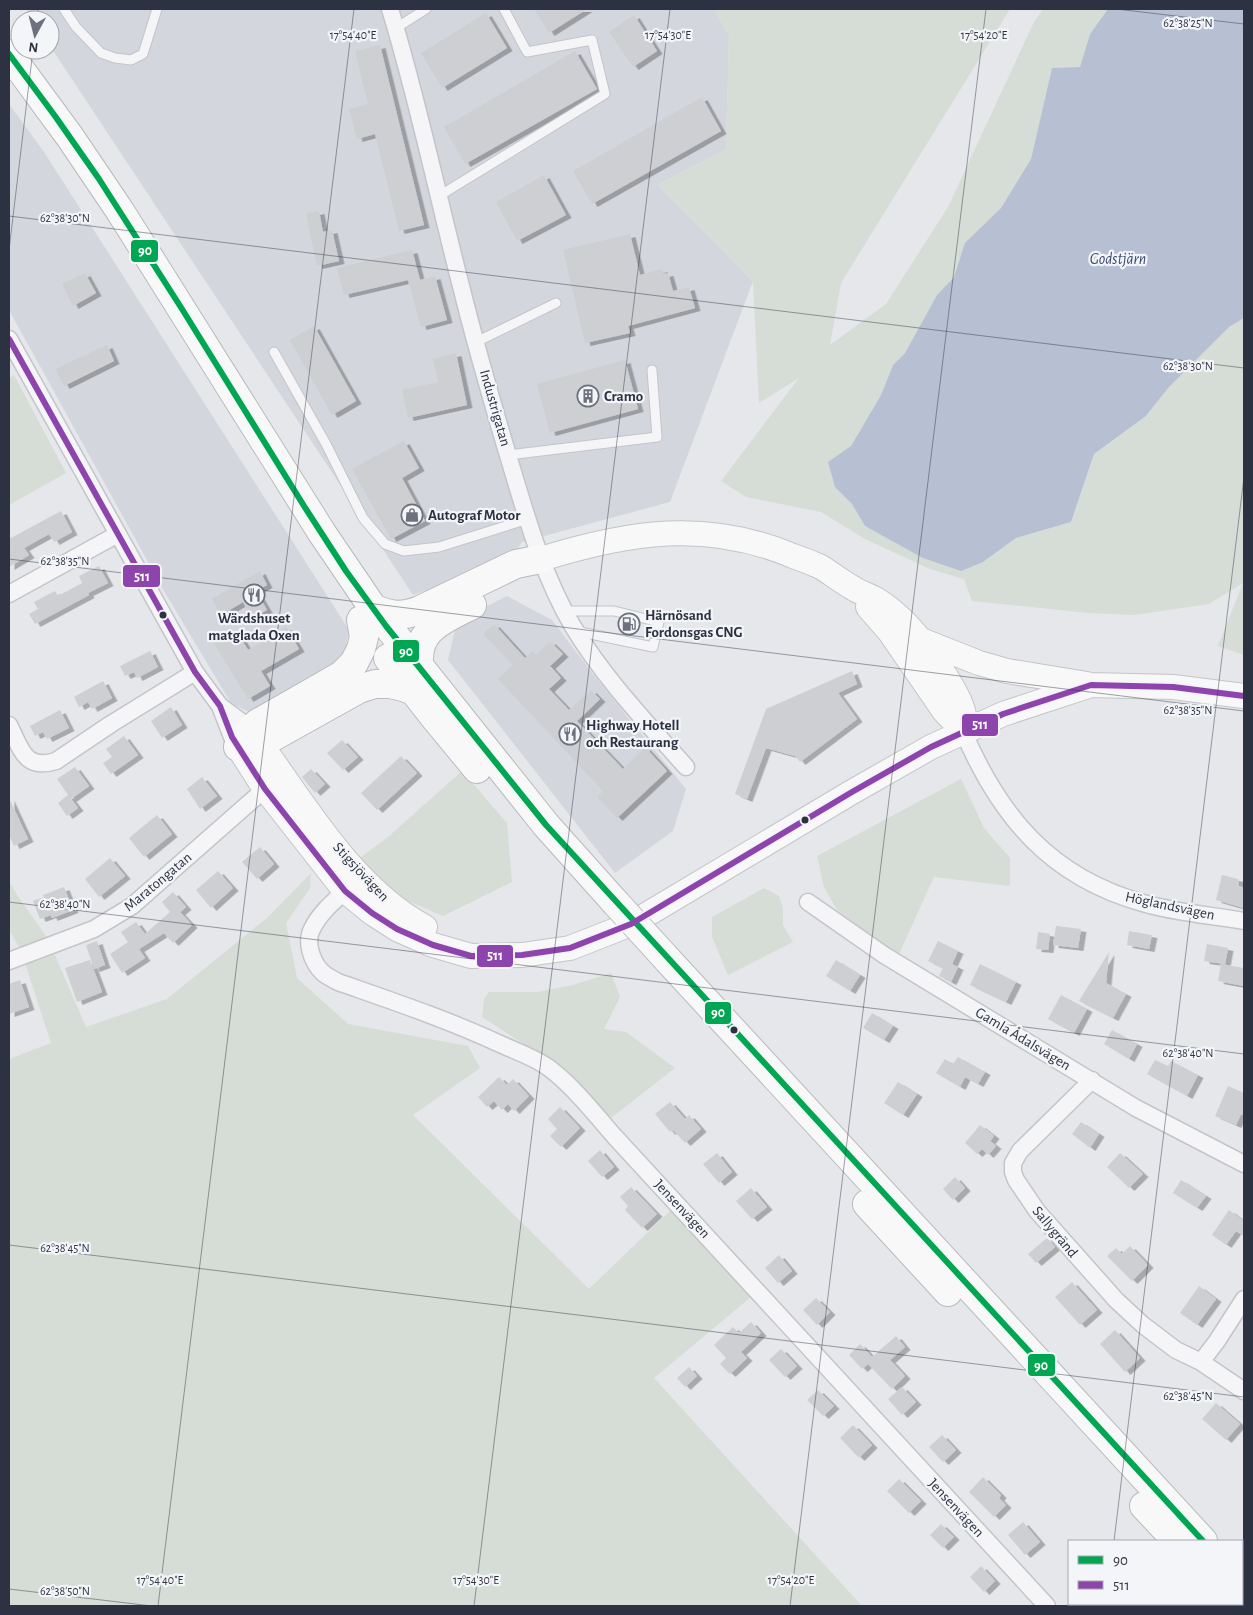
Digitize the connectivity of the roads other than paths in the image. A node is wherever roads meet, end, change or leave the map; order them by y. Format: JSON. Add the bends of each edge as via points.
{"nodes":[{"id":1,"x":64,"y":9,"type":"edge"},
{"id":2,"x":156,"y":9,"type":"edge"},
{"id":3,"x":390,"y":9,"type":"edge"},
{"id":4,"x":426,"y":9,"type":"edge"},
{"id":5,"x":504,"y":9,"type":"edge"},
{"id":6,"x":396,"y":28,"type":"junction"},
{"id":7,"x":9,"y":54,"type":"edge"},
{"id":8,"x":9,"y":80,"type":"edge"},
{"id":9,"x":439,"y":196,"type":"junction"},
{"id":10,"x":556,"y":303,"type":"dead end"},
{"id":11,"x":9,"y":339,"type":"edge"},
{"id":12,"x":476,"y":342,"type":"junction"},
{"id":13,"x":274,"y":352,"type":"dead end"},
{"id":14,"x":652,"y":370,"type":"dead end"},
{"id":15,"x":508,"y":455,"type":"junction"},
{"id":16,"x":528,"y":519,"type":"junction"},
{"id":17,"x":118,"y":534,"type":"junction"},
{"id":18,"x":541,"y":559,"type":"junction"},
{"id":19,"x":853,"y":588,"type":"junction"},
{"id":20,"x":9,"y":594,"type":"edge"},
{"id":21,"x":565,"y":611,"type":"junction"},
{"id":22,"x":367,"y":614,"type":"junction"},
{"id":23,"x":576,"y":631,"type":"junction"},
{"id":24,"x":921,"y":640,"type":"junction"},
{"id":25,"x":195,"y":672,"type":"junction"},
{"id":26,"x":417,"y":680,"type":"junction"},
{"id":27,"x":1091,"y":685,"type":"junction"},
{"id":28,"x":1244,"y":696,"type":"edge"},
{"id":29,"x":220,"y":706,"type":"junction"},
{"id":30,"x":9,"y":725,"type":"edge"},
{"id":31,"x":962,"y":731,"type":"junction"},
{"id":32,"x":250,"y":740,"type":"junction"},
{"id":33,"x":686,"y":767,"type":"dead end"},
{"id":34,"x":265,"y":789,"type":"junction"},
{"id":35,"x":345,"y":891,"type":"junction"},
{"id":36,"x":808,"y":902,"type":"dead end"},
{"id":37,"x":1244,"y":921,"type":"edge"},
{"id":38,"x":499,"y":955,"type":"junction"},
{"id":39,"x":9,"y":961,"type":"edge"},
{"id":40,"x":659,"y":963,"type":"junction"},
{"id":41,"x":1092,"y":1080,"type":"junction"},
{"id":42,"x":1244,"y":1164,"type":"edge"},
{"id":43,"x":1244,"y":1299,"type":"edge"},
{"id":44,"x":1201,"y":1362,"type":"junction"},
{"id":45,"x":1244,"y":1391,"type":"edge"},
{"id":46,"x":1176,"y":1540,"type":"edge"},
{"id":47,"x":1202,"y":1540,"type":"edge"},
{"id":48,"x":1047,"y":1606,"type":"edge"}],
"edges":[{"from":1,"to":2,"type":"lane","via":[[101,53],[131,60],[143,54]]},
{"from":3,"to":6,"type":"street","name":"Industrigatan"},
{"from":4,"to":6,"type":"lane"},
{"from":5,"to":9,"type":"lane","via":[[527,52],[592,40],[605,94]]},
{"from":6,"to":9,"type":"street","name":"Industrigatan"},
{"from":7,"to":22,"type":"highway","via":[[120,212],[322,533]]},
{"from":8,"to":22,"type":"highway","via":[[84,186],[312,548]]},
{"from":9,"to":12,"type":"street","name":"Industrigatan"},
{"from":10,"to":12,"type":"lane"},
{"from":11,"to":17,"type":"street"},
{"from":12,"to":15,"type":"street","name":"Industrigatan"},
{"from":13,"to":16,"type":"lane","via":[[363,518],[385,544],[404,551],[439,547]]},
{"from":14,"to":15,"type":"lane","via":[[657,438]]},
{"from":15,"to":16,"type":"street","name":"Industrigatan"},
{"from":16,"to":18,"type":"street","name":"Industrigatan"},
{"from":17,"to":20,"type":"street"},
{"from":17,"to":25,"type":"street"},
{"from":18,"to":19,"type":"main road","via":[[622,538],[696,532],[770,546],[820,567]]},
{"from":18,"to":21,"type":"street","name":"Industrigatan"},
{"from":18,"to":22,"type":"highway","via":[[516,564],[408,614]]},
{"from":18,"to":26,"type":"highway","via":[[526,576],[436,624],[420,648]]},
{"from":19,"to":24,"type":"main road","via":[[892,610]]},
{"from":19,"to":31,"type":"main road","via":[[889,631],[944,711]]},
{"from":21,"to":23,"type":"street","name":"Industrigatan"},
{"from":21,"to":23,"type":"lane","via":[[614,611],[659,622],[653,647]]},
{"from":22,"to":26,"type":"highway","via":[[386,655]]},
{"from":22,"to":32,"type":"highway","via":[[361,649],[354,663],[342,675],[268,716]]},
{"from":23,"to":33,"type":"street","name":"Industrigatan","via":[[614,685]]},
{"from":24,"to":27,"type":"main road","via":[[979,664]]},
{"from":24,"to":31,"type":"main road","via":[[962,704],[965,717]]},
{"from":25,"to":29,"type":"street"},
{"from":25,"to":30,"type":"street","via":[[56,761],[46,764],[30,762]]},
{"from":26,"to":32,"type":"highway","via":[[403,687],[376,684],[359,689],[272,738]]},
{"from":26,"to":40,"type":"highway","bridge":true,"via":[[546,825],[607,906]]},
{"from":27,"to":28,"type":"main road","name":"Stigsjövägen","via":[[1173,687]]},
{"from":27,"to":31,"type":"main road","name":"Stigsjövägen"},
{"from":29,"to":32,"type":"street"},
{"from":29,"to":32,"type":"street","via":[[232,737]]},
{"from":31,"to":37,"type":"street","name":"Höglandsvägen","via":[[990,786],[1008,812],[1051,858],[1084,880],[1143,904]]},
{"from":31,"to":38,"type":"main road","name":"Stigsjövägen","via":[[930,746],[631,924],[570,948]]},
{"from":32,"to":34,"type":"main road","name":"Stigsjövägen"},
{"from":32,"to":38,"type":"main road","name":"Stigsjövägen","via":[[375,891],[406,916],[440,934]]},
{"from":34,"to":35,"type":"main road","name":"Stigsjövägen"},
{"from":34,"to":39,"type":"street","name":"Maratongatan","via":[[132,906],[94,929]]},
{"from":35,"to":38,"type":"main road","name":"Stigsjövägen","via":[[397,929],[433,945],[470,956]]},
{"from":35,"to":48,"type":"street","name":"Jensenvägen","via":[[311,930],[311,953],[323,973],[338,982],[472,1031],[531,1058],[564,1081]]},
{"from":36,"to":41,"type":"street","name":"Gamla Ådalsvägen","via":[[884,955]]},
{"from":40,"to":46,"type":"highway"},
{"from":40,"to":47,"type":"highway"},
{"from":41,"to":42,"type":"street","name":"Gamla Ådalsvägen","via":[[1136,1108]]},
{"from":41,"to":44,"type":"street","name":"Sallygränd","via":[[1020,1151],[1014,1163],[1016,1180],[1037,1211],[1116,1300],[1176,1350]]},
{"from":43,"to":44,"type":"street"},
{"from":44,"to":45,"type":"street","name":"Sallygränd"}]}
